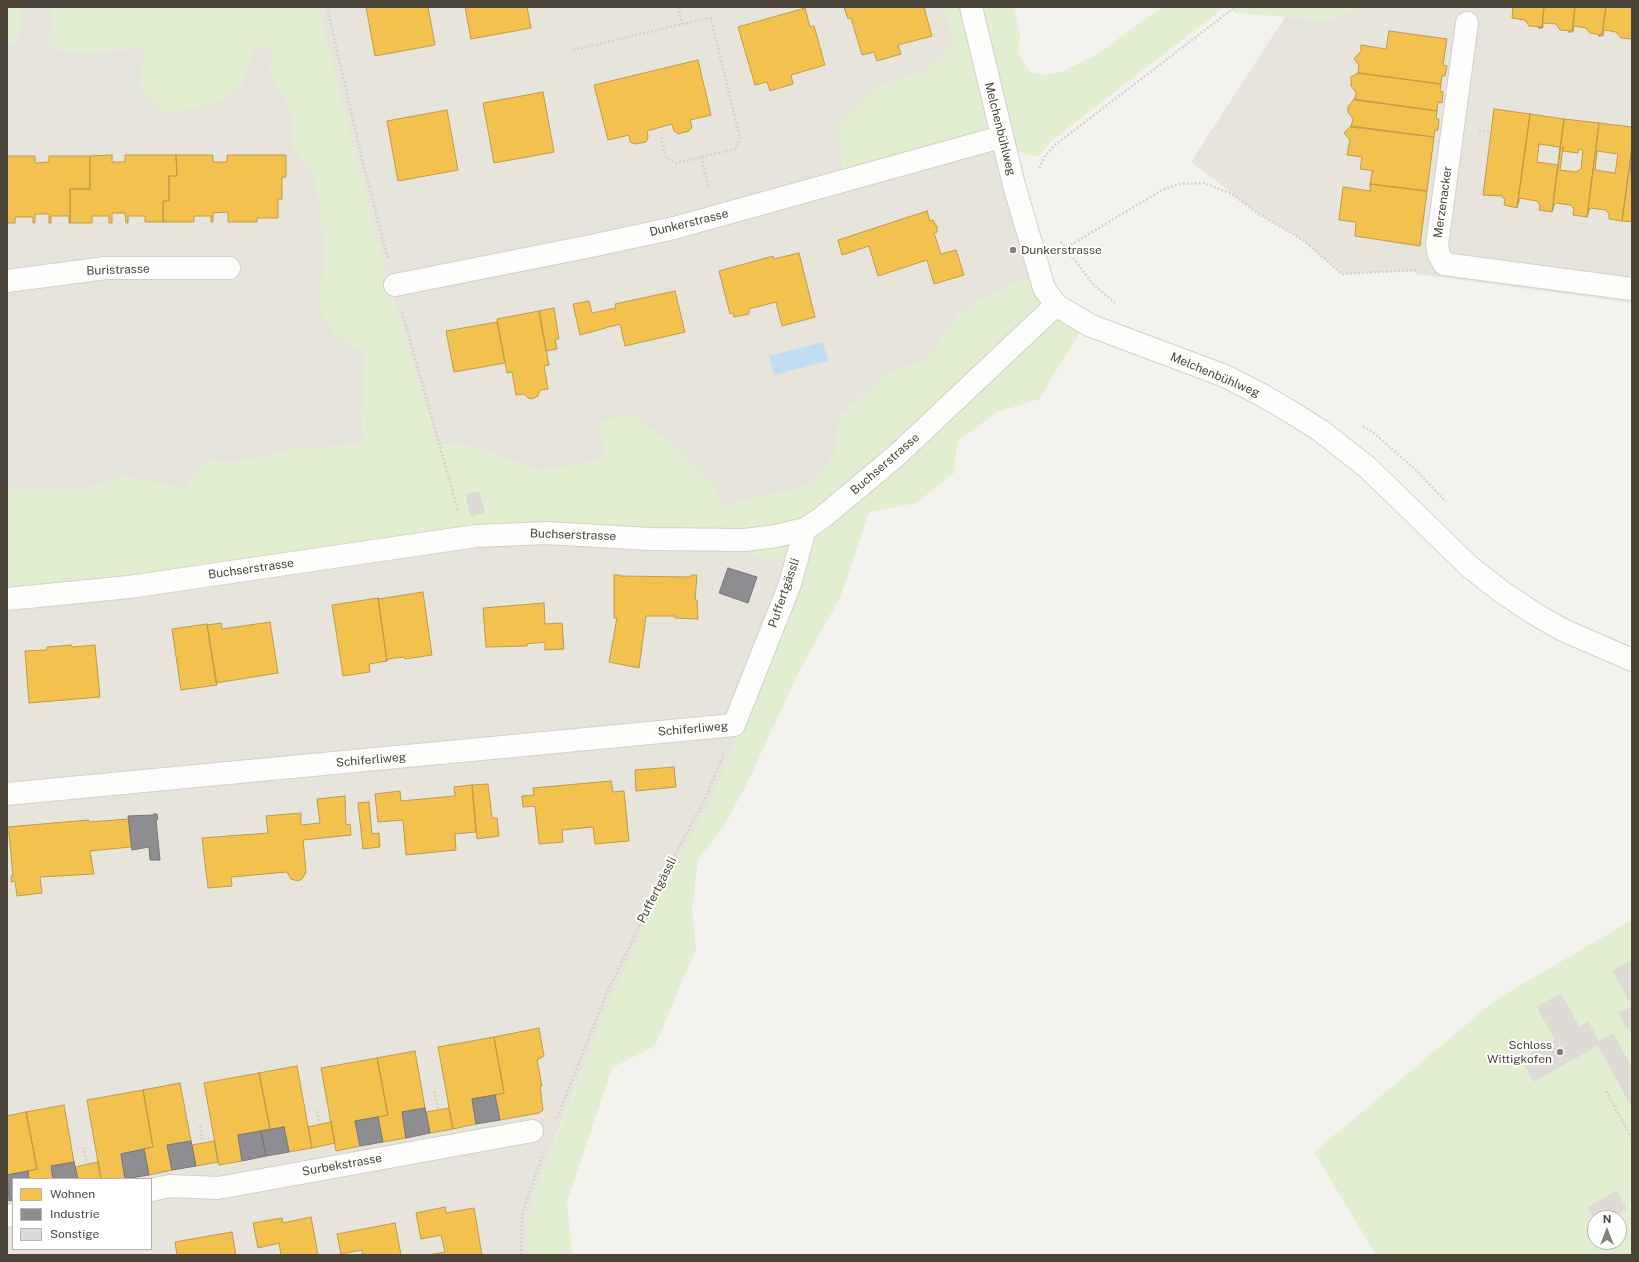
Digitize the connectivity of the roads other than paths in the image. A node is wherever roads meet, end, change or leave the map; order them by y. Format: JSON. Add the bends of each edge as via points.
{"nodes":[{"id":1,"x":971,"y":7,"type":"edge"},
{"id":2,"x":1467,"y":23,"type":"dead end"},
{"id":3,"x":1001,"y":137,"type":"junction"},
{"id":4,"x":229,"y":268,"type":"dead end"},
{"id":5,"x":7,"y":281,"type":"edge"},
{"id":6,"x":394,"y":285,"type":"dead end"},
{"id":7,"x":1632,"y":289,"type":"edge"},
{"id":8,"x":1056,"y":305,"type":"junction"},
{"id":9,"x":806,"y":529,"type":"junction"},
{"id":10,"x":7,"y":598,"type":"edge"},
{"id":11,"x":1632,"y":660,"type":"edge"},
{"id":12,"x":734,"y":725,"type":"joint"},
{"id":13,"x":7,"y":794,"type":"edge"},
{"id":14,"x":532,"y":1131,"type":"dead end"},
{"id":15,"x":152,"y":1190,"type":"edge"}],
"edges":[{"from":1,"to":3,"type":"street","name":"Melchenbühlweg"},
{"from":2,"to":7,"type":"street","name":"Merzenacker","via":[[1437,245],[1444,264]]},
{"from":3,"to":6,"type":"street","name":"Dunkerstrasse","via":[[715,217],[591,246]]},
{"from":3,"to":8,"type":"street","name":"Melchenbühlweg","via":[[1044,288]]},
{"from":4,"to":5,"type":"street","name":"Buristrasse","via":[[106,268]]},
{"from":8,"to":9,"type":"street","name":"Buchserstrasse","via":[[897,455]]},
{"from":8,"to":11,"type":"street","name":"Melchenbühlweg","via":[[1089,325],[1225,376],[1291,412],[1321,431],[1367,467],[1471,568],[1502,592],[1563,630]]},
{"from":9,"to":10,"type":"street","name":"Buchserstrasse","via":[[745,540],[650,539],[547,533],[476,536],[129,587]]},
{"from":9,"to":12,"type":"street","name":"Puffertgässli","via":[[790,584]]},
{"from":12,"to":13,"type":"street","name":"Schiferliweg"},
{"from":14,"to":15,"type":"street","name":"Surbekstrasse","via":[[218,1188],[170,1186]]}]}
